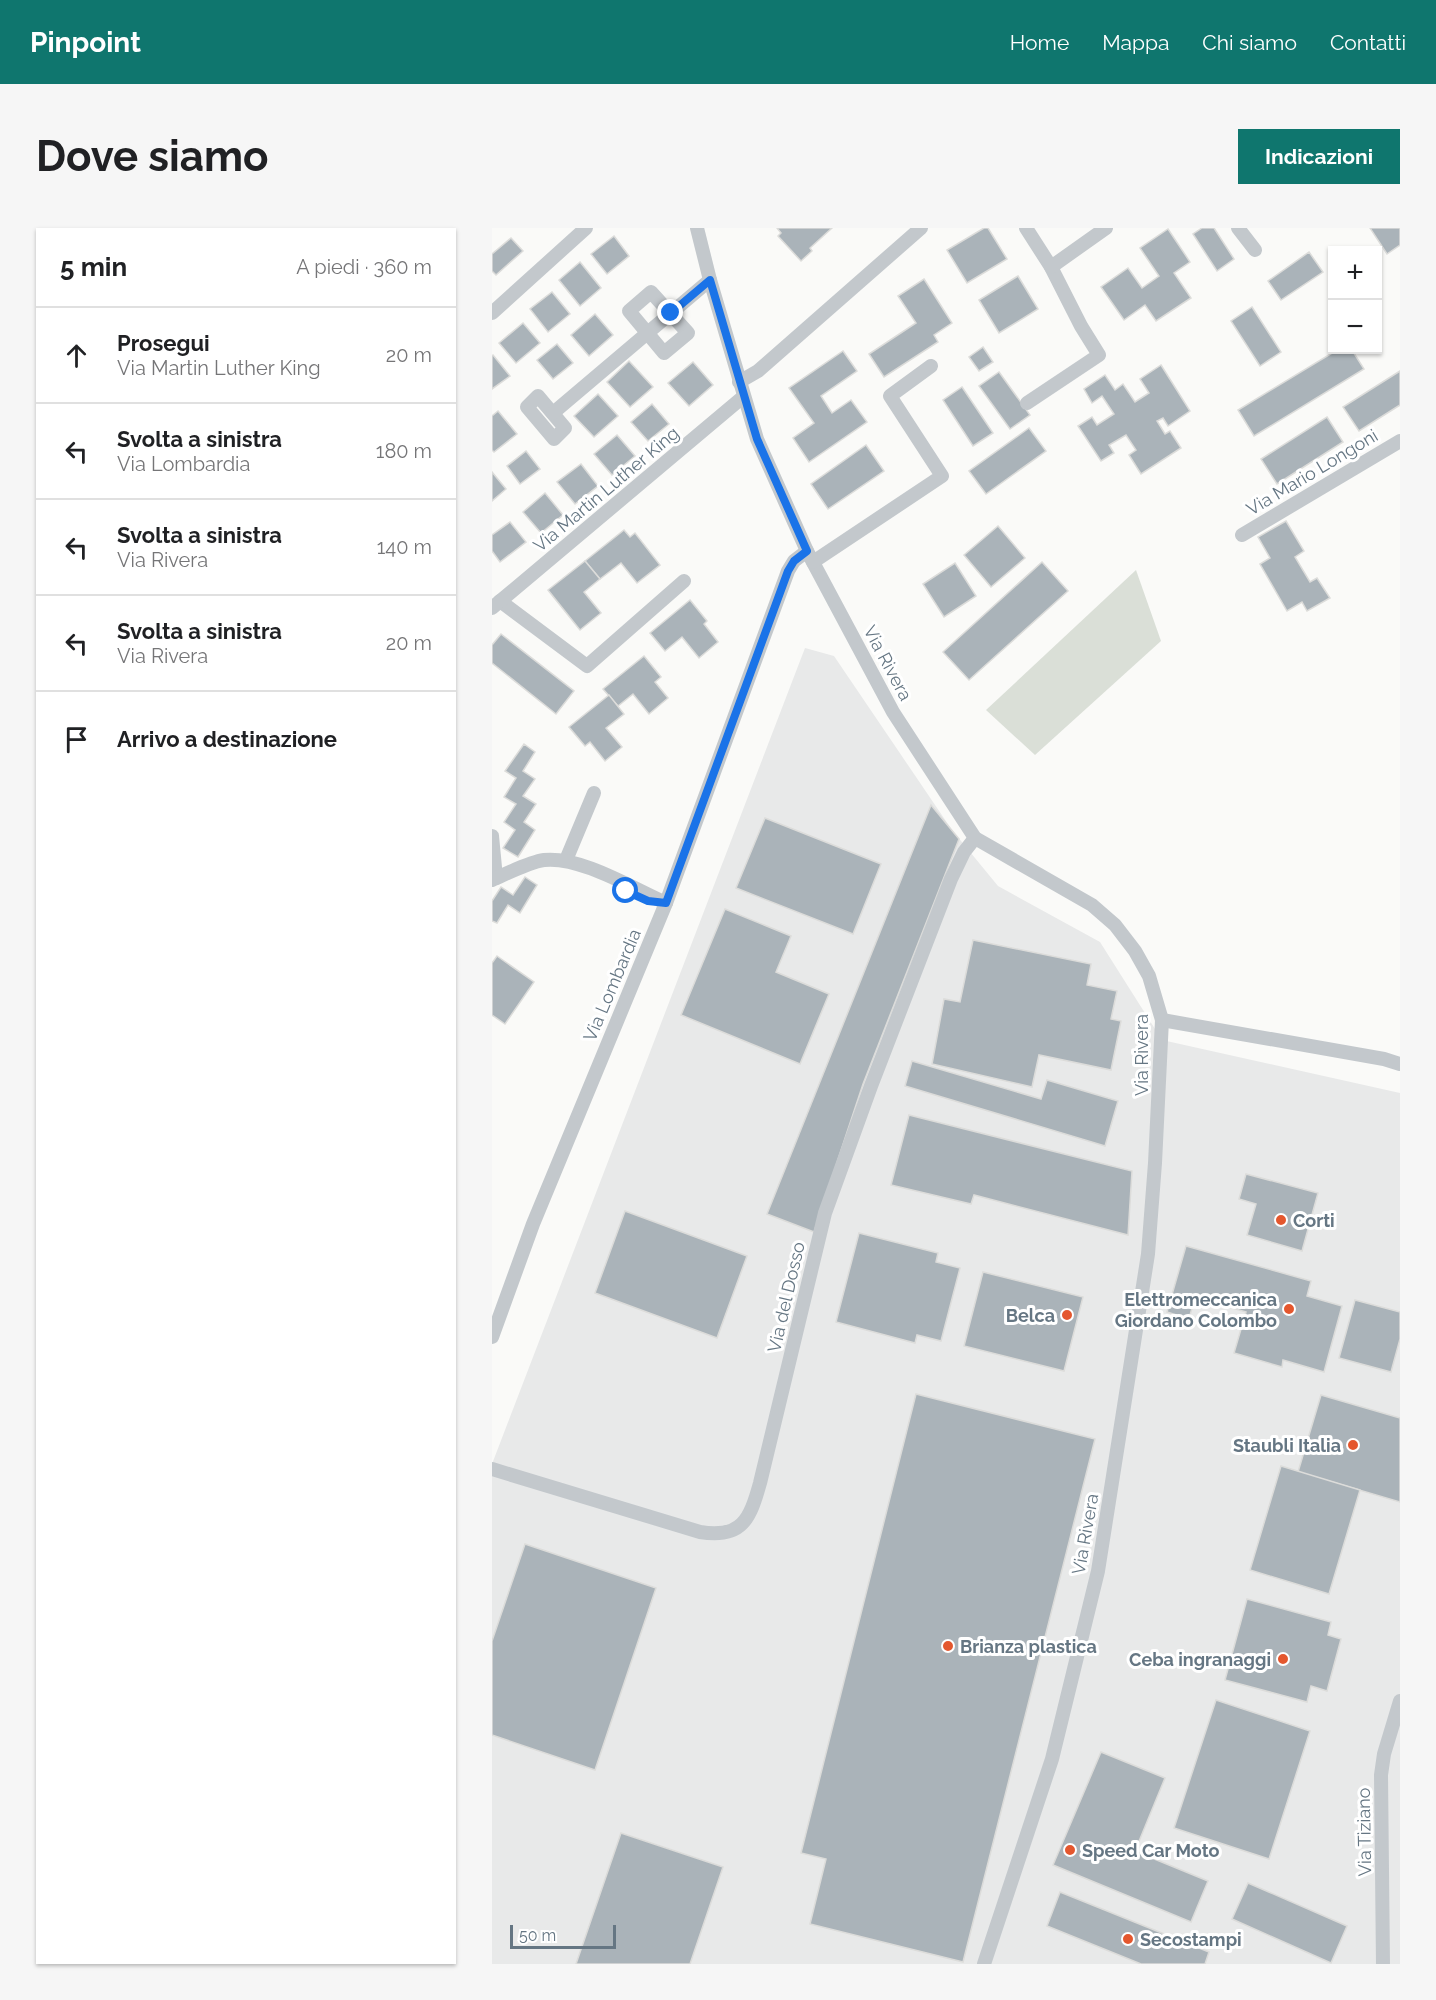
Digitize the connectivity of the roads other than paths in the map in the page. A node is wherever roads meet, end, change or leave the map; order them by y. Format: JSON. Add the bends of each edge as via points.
{"nodes":[{"id":1,"x":586,"y":228,"type":"edge"},
{"id":2,"x":697,"y":228,"type":"edge"},
{"id":3,"x":921,"y":228,"type":"edge"},
{"id":4,"x":1026,"y":228,"type":"edge"},
{"id":5,"x":1106,"y":228,"type":"edge"},
{"id":6,"x":1238,"y":228,"type":"edge"},
{"id":7,"x":1255,"y":250,"type":"dead end"},
{"id":8,"x":1051,"y":267,"type":"junction"},
{"id":9,"x":710,"y":280,"type":"junction"},
{"id":10,"x":492,"y":313,"type":"edge"},
{"id":11,"x":671,"y":313,"type":"junction"},
{"id":12,"x":647,"y":332,"type":"junction"},
{"id":13,"x":932,"y":366,"type":"dead end"},
{"id":14,"x":739,"y":382,"type":"junction"},
{"id":15,"x":743,"y":397,"type":"junction"},
{"id":16,"x":1027,"y":403,"type":"dead end"},
{"id":17,"x":553,"y":413,"type":"dead end"},
{"id":18,"x":1400,"y":441,"type":"edge"},
{"id":19,"x":1242,"y":535,"type":"dead end"},
{"id":20,"x":810,"y":556,"type":"junction"},
{"id":21,"x":684,"y":581,"type":"dead end"},
{"id":22,"x":496,"y":604,"type":"edge"},
{"id":23,"x":594,"y":793,"type":"dead end"},
{"id":24,"x":492,"y":836,"type":"edge"},
{"id":25,"x":975,"y":838,"type":"junction"},
{"id":26,"x":566,"y":860,"type":"junction"},
{"id":27,"x":494,"y":879,"type":"edge"},
{"id":28,"x":666,"y":903,"type":"junction"},
{"id":29,"x":1162,"y":1020,"type":"junction"},
{"id":30,"x":1400,"y":1064,"type":"edge"},
{"id":31,"x":492,"y":1337,"type":"edge"},
{"id":32,"x":492,"y":1469,"type":"edge"},
{"id":33,"x":1400,"y":1701,"type":"edge"},
{"id":34,"x":984,"y":1964,"type":"edge"},
{"id":35,"x":1383,"y":1964,"type":"edge"}],
"edges":[{"from":1,"to":10,"type":"street"},
{"from":2,"to":9,"type":"street","name":"Via Rivera"},
{"from":3,"to":14,"type":"street","via":[[758,371]]},
{"from":4,"to":8,"type":"street"},
{"from":5,"to":8,"type":"street"},
{"from":6,"to":7,"type":"street"},
{"from":8,"to":16,"type":"street","via":[[1099,355]]},
{"from":9,"to":11,"type":"street"},
{"from":9,"to":14,"type":"street","name":"Via Rivera"},
{"from":11,"to":12,"type":"street"},
{"from":11,"to":12,"type":"street","via":[[688,333],[664,353]]},
{"from":11,"to":12,"type":"street","via":[[651,292],[629,311]]},
{"from":12,"to":17,"type":"street"},
{"from":13,"to":20,"type":"street","name":"Via Lombardia","via":[[890,396],[942,476]]},
{"from":14,"to":15,"type":"street","name":"Via Rivera"},
{"from":15,"to":20,"type":"street","name":"Via Rivera","via":[[770,470]]},
{"from":15,"to":22,"type":"street","name":"Via Martin Luther King"},
{"from":18,"to":19,"type":"street","name":"Via Mario Longoni"},
{"from":20,"to":25,"type":"street","name":"Via Rivera","via":[[893,712]]},
{"from":20,"to":28,"type":"street","name":"Via Lombardia","via":[[794,561],[788,571]]},
{"from":21,"to":22,"type":"street","via":[[587,666]]},
{"from":23,"to":26,"type":"street"},
{"from":24,"to":27,"type":"street"},
{"from":25,"to":29,"type":"street","name":"Via Rivera","via":[[1092,905],[1115,925],[1149,976]]},
{"from":25,"to":32,"type":"street","name":"Via del Dosso","via":[[951,879],[825,1213],[749,1516],[734,1530],[700,1532]]},
{"from":26,"to":27,"type":"street","via":[[542,860]]},
{"from":26,"to":28,"type":"street"},
{"from":28,"to":31,"type":"street","name":"Via Lombardia","via":[[532,1224]]},
{"from":29,"to":30,"type":"street"},
{"from":29,"to":34,"type":"street","name":"Via Rivera","via":[[1148,1254],[1098,1572],[1052,1759]]},
{"from":33,"to":35,"type":"street","name":"Via Tiziano","via":[[1381,1775]]}]}
